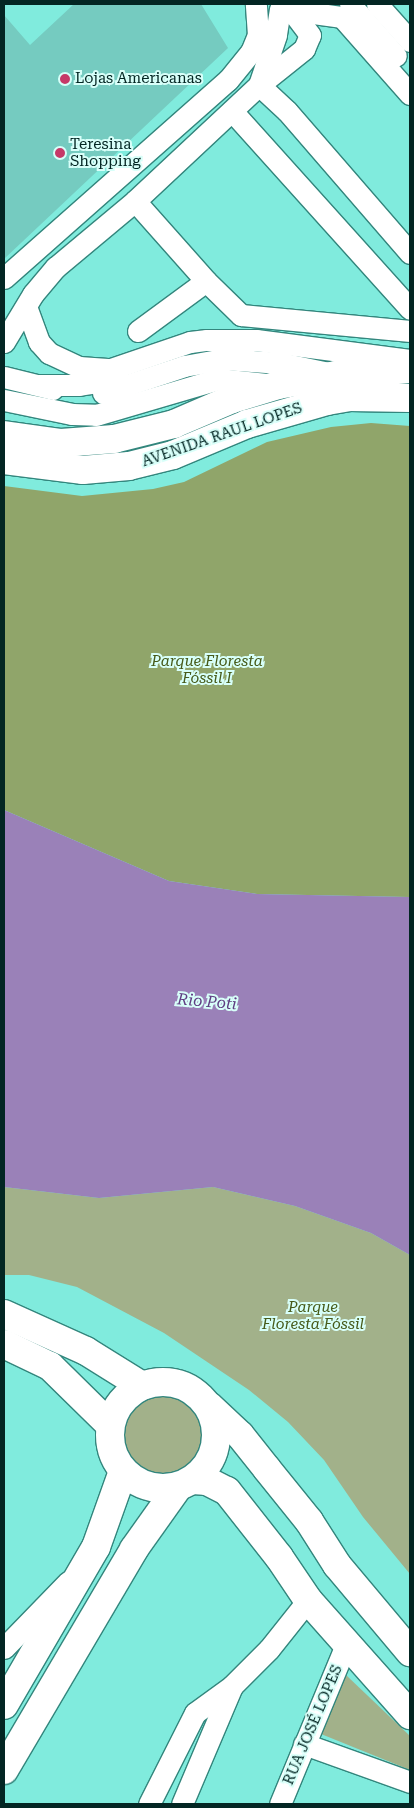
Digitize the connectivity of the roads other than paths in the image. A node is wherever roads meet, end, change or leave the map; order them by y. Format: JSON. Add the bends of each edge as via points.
{"nodes":[{"id":1,"x":350,"y":4,"type":"edge"},
{"id":2,"x":367,"y":4,"type":"edge"},
{"id":3,"x":377,"y":4,"type":"edge"},
{"id":4,"x":273,"y":6,"type":"edge"},
{"id":5,"x":410,"y":41,"type":"edge"},
{"id":6,"x":410,"y":54,"type":"edge"},
{"id":7,"x":410,"y":72,"type":"edge"},
{"id":8,"x":259,"y":85,"type":"junction"},
{"id":9,"x":410,"y":94,"type":"edge"},
{"id":10,"x":232,"y":112,"type":"junction"},
{"id":11,"x":135,"y":201,"type":"junction"},
{"id":12,"x":410,"y":253,"type":"edge"},
{"id":13,"x":4,"y":278,"type":"edge"},
{"id":14,"x":206,"y":281,"type":"junction"},
{"id":15,"x":27,"y":309,"type":"junction"},
{"id":16,"x":410,"y":309,"type":"edge"},
{"id":17,"x":138,"y":331,"type":"dead end"},
{"id":18,"x":410,"y":331,"type":"edge"},
{"id":19,"x":10,"y":335,"type":"edge"},
{"id":20,"x":403,"y":367,"type":"edge"},
{"id":21,"x":336,"y":374,"type":"junction"},
{"id":22,"x":4,"y":377,"type":"edge"},
{"id":23,"x":108,"y":382,"type":"junction"},
{"id":24,"x":288,"y":383,"type":"junction"},
{"id":25,"x":39,"y":385,"type":"junction"},
{"id":26,"x":410,"y":398,"type":"edge"},
{"id":27,"x":4,"y":400,"type":"edge"},
{"id":28,"x":4,"y":436,"type":"edge"},
{"id":29,"x":4,"y":460,"type":"edge"},
{"id":30,"x":4,"y":1314,"type":"edge"},
{"id":31,"x":4,"y":1344,"type":"edge"},
{"id":32,"x":142,"y":1386,"type":"junction"},
{"id":33,"x":206,"y":1403,"type":"junction"},
{"id":34,"x":110,"y":1425,"type":"junction"},
{"id":35,"x":123,"y":1471,"type":"junction"},
{"id":36,"x":186,"y":1483,"type":"junction"},
{"id":37,"x":87,"y":1562,"type":"junction"},
{"id":38,"x":308,"y":1600,"type":"junction"},
{"id":39,"x":346,"y":1645,"type":"junction"},
{"id":40,"x":4,"y":1648,"type":"edge"},
{"id":41,"x":410,"y":1652,"type":"edge"},
{"id":42,"x":232,"y":1686,"type":"junction"},
{"id":43,"x":4,"y":1705,"type":"edge"},
{"id":44,"x":410,"y":1714,"type":"edge"},
{"id":45,"x":304,"y":1744,"type":"junction"},
{"id":46,"x":4,"y":1770,"type":"edge"},
{"id":47,"x":410,"y":1782,"type":"edge"},
{"id":48,"x":149,"y":1804,"type":"edge"},
{"id":49,"x":182,"y":1804,"type":"edge"},
{"id":50,"x":280,"y":1804,"type":"edge"}],
"edges":[{"from":1,"to":7,"type":"street"},
{"from":2,"to":6,"type":"street"},
{"from":3,"to":5,"type":"street"},
{"from":4,"to":8,"type":"street","via":[[276,35]]},
{"from":4,"to":8,"type":"street","via":[[310,35],[304,49]]},
{"from":4,"to":9,"type":"street","via":[[342,17]]},
{"from":4,"to":13,"type":"street","via":[[251,52],[228,80]]},
{"from":8,"to":10,"type":"street"},
{"from":8,"to":12,"type":"street","via":[[287,112]]},
{"from":10,"to":11,"type":"street"},
{"from":10,"to":16,"type":"street"},
{"from":11,"to":14,"type":"street"},
{"from":11,"to":15,"type":"street","via":[[56,267],[33,294]]},
{"from":14,"to":17,"type":"street"},
{"from":14,"to":18,"type":"street","via":[[235,311],[249,319]]},
{"from":15,"to":19,"type":"street"},
{"from":15,"to":20,"type":"street","via":[[39,342],[48,353],[79,367],[111,369],[190,342],[256,340]]},
{"from":19,"to":23,"type":"street","via":[[43,364],[79,377]]},
{"from":20,"to":21,"type":"main road","name":"AVENIDA RAUL LOPES"},
{"from":20,"to":23,"type":"street","via":[[224,350],[177,357]]},
{"from":21,"to":24,"type":"main road","name":"AVENIDA RAUL LOPES"},
{"from":21,"to":25,"type":"street","via":[[224,359],[184,366],[101,394],[74,395]]},
{"from":22,"to":25,"type":"street"},
{"from":23,"to":25,"type":"street"},
{"from":24,"to":27,"type":"street","via":[[256,371],[207,371],[109,404],[42,408]]},
{"from":24,"to":28,"type":"main road","name":"AVENIDA RAUL LOPES","via":[[232,399],[174,424],[114,438],[61,443]]},
{"from":26,"to":29,"type":"main road","name":"AVENIDA RAUL LOPES","via":[[349,397],[327,401],[247,424],[173,454],[129,466],[83,470]]},
{"from":30,"to":32,"type":"main road","via":[[86,1351]]},
{"from":31,"to":34,"type":"main road","via":[[50,1366]]},
{"from":32,"to":33,"type":"main road","via":[[159,1382],[177,1384],[193,1391]]},
{"from":32,"to":34,"type":"main road","via":[[127,1395],[116,1409]]},
{"from":33,"to":36,"type":"main road","via":[[214,1419],[217,1436],[214,1454]]},
{"from":33,"to":41,"type":"main road","via":[[262,1462],[309,1521],[337,1564]]},
{"from":34,"to":35,"type":"main road","via":[[109,1442]]},
{"from":35,"to":36,"type":"main road","via":[[139,1483],[158,1489]]},
{"from":35,"to":37,"type":"main road","via":[[114,1505]]},
{"from":36,"to":38,"type":"main road","via":[[207,1481],[226,1491]]},
{"from":36,"to":46,"type":"main road","via":[[134,1549]]},
{"from":37,"to":40,"type":"street"},
{"from":37,"to":43,"type":"main road"},
{"from":38,"to":39,"type":"main road"},
{"from":38,"to":42,"type":"street","via":[[269,1649]]},
{"from":39,"to":44,"type":"main road"},
{"from":39,"to":45,"type":"street","name":"RUA JOSÉ LOPES"},
{"from":42,"to":48,"type":"street","via":[[190,1720]]},
{"from":42,"to":49,"type":"street"},
{"from":45,"to":47,"type":"street"},
{"from":45,"to":50,"type":"street","name":"RUA JOSÉ LOPES"}]}
